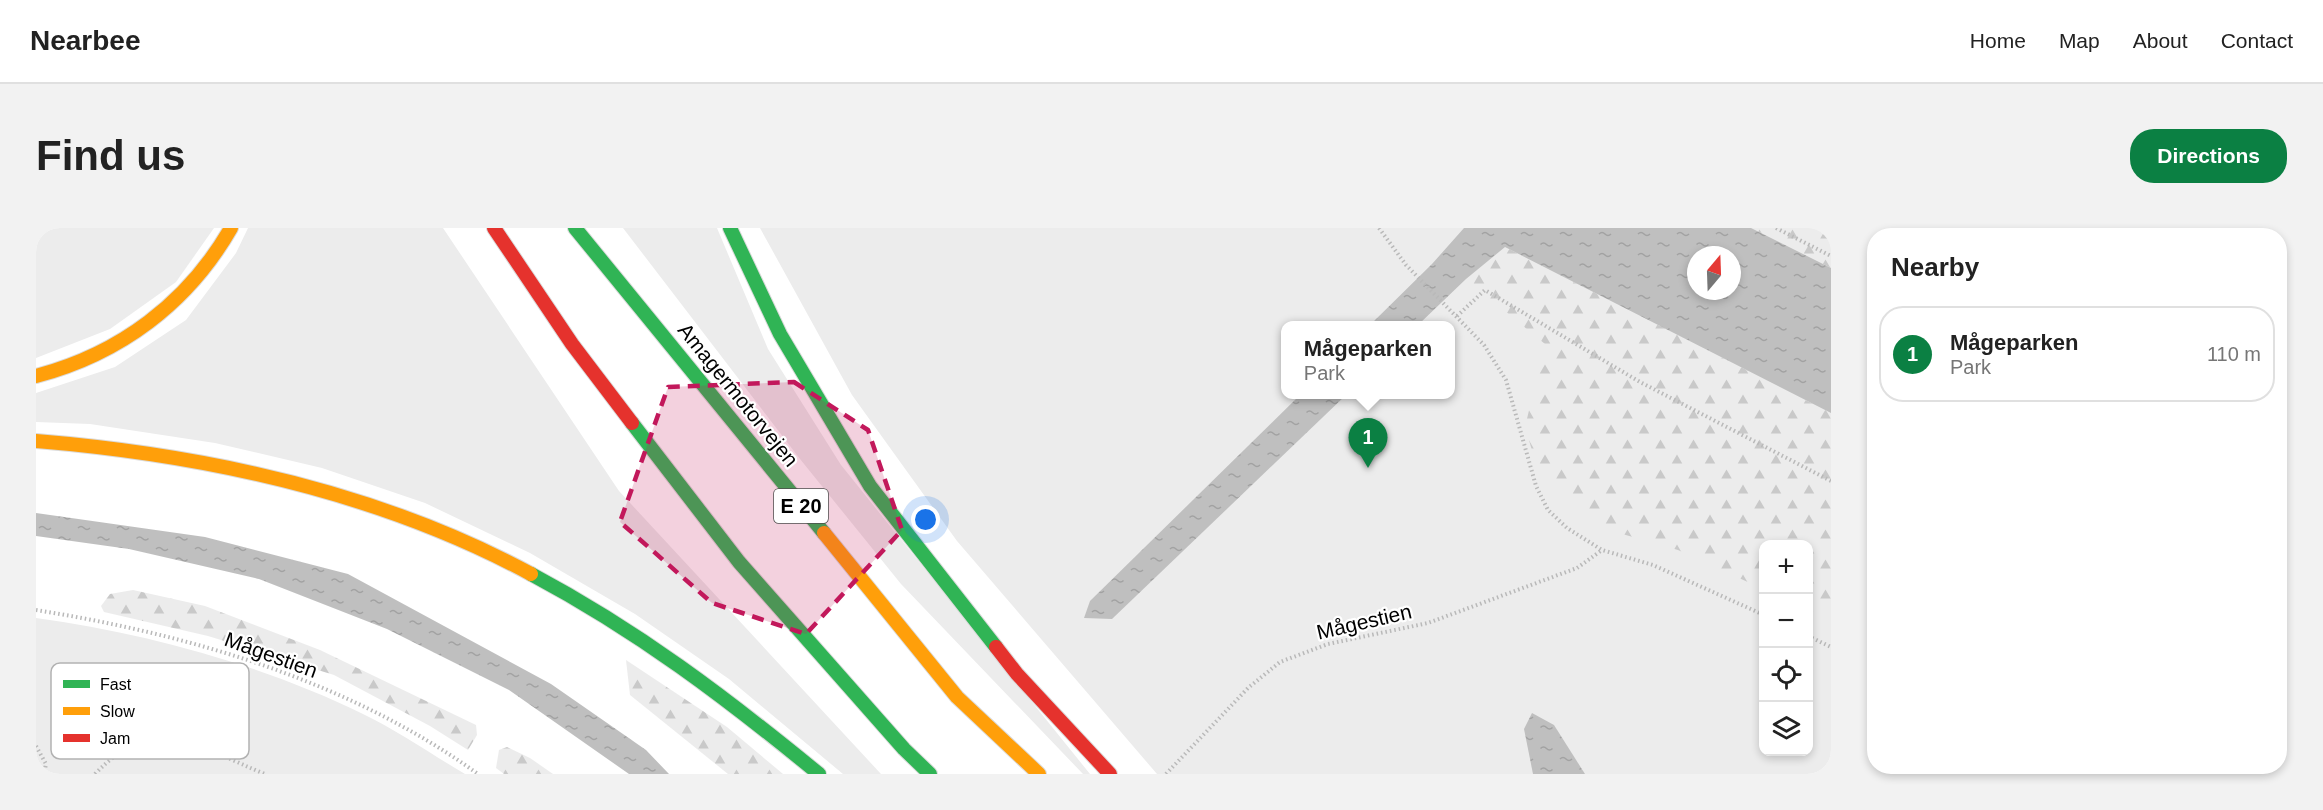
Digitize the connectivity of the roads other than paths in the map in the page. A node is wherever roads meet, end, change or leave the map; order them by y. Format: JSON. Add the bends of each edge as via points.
{"nodes":[{"id":1,"x":231,"y":228,"type":"edge"},
{"id":2,"x":494,"y":228,"type":"edge"},
{"id":3,"x":575,"y":228,"type":"edge"},
{"id":4,"x":730,"y":228,"type":"edge"},
{"id":5,"x":36,"y":376,"type":"edge"},
{"id":6,"x":36,"y":441,"type":"edge"},
{"id":7,"x":819,"y":774,"type":"edge"},
{"id":8,"x":930,"y":774,"type":"edge"},
{"id":9,"x":1039,"y":774,"type":"edge"},
{"id":10,"x":1110,"y":774,"type":"edge"}],
"edges":[{"from":1,"to":5,"type":"highway","via":[[190,287],[146,326],[95,356]]},
{"from":2,"to":8,"type":"highway","via":[[572,344],[739,562]]},
{"from":3,"to":9,"type":"highway","name":"Amagermotorvejen","number":"E 20","via":[[957,697]]},
{"from":4,"to":10,"type":"highway","via":[[780,334],[870,486],[1017,674]]},
{"from":6,"to":7,"type":"highway","via":[[187,458],[292,481],[395,514],[494,555],[589,605],[680,663]]}]}
